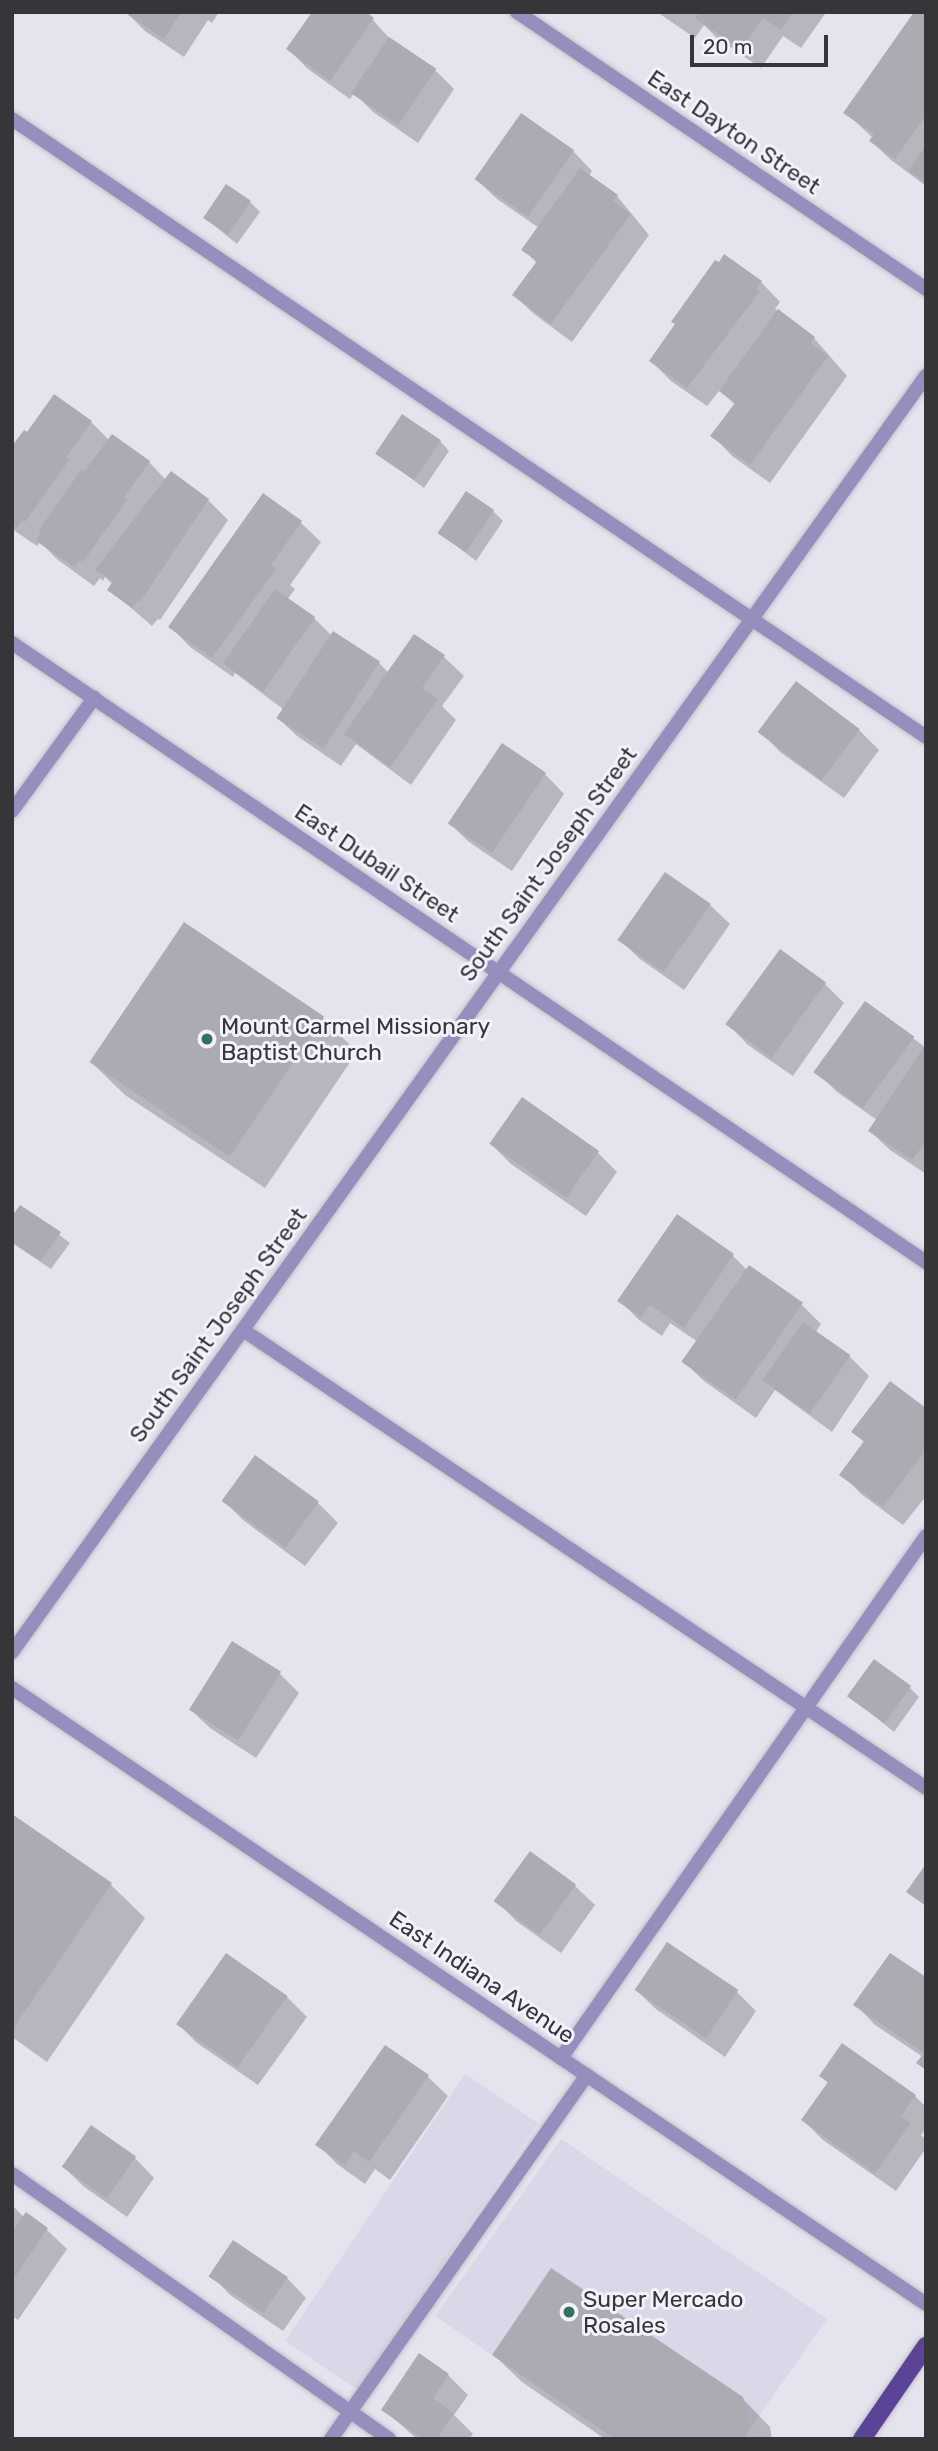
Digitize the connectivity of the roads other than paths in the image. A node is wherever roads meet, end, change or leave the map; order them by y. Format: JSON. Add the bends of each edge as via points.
{"nodes":[{"id":1,"x":517,"y":12,"type":"edge"},
{"id":2,"x":12,"y":119,"type":"edge"},
{"id":3,"x":926,"y":289,"type":"edge"},
{"id":4,"x":926,"y":376,"type":"edge"},
{"id":5,"x":752,"y":618,"type":"junction"},
{"id":6,"x":12,"y":643,"type":"edge"},
{"id":7,"x":94,"y":698,"type":"junction"},
{"id":8,"x":926,"y":737,"type":"edge"},
{"id":9,"x":12,"y":811,"type":"edge"},
{"id":10,"x":499,"y":972,"type":"junction"},
{"id":11,"x":926,"y":1262,"type":"edge"},
{"id":12,"x":243,"y":1330,"type":"junction"},
{"id":13,"x":926,"y":1536,"type":"edge"},
{"id":14,"x":12,"y":1652,"type":"edge"},
{"id":15,"x":12,"y":1688,"type":"edge"},
{"id":16,"x":809,"y":1707,"type":"junction"},
{"id":17,"x":926,"y":1788,"type":"edge"},
{"id":18,"x":561,"y":2057,"type":"junction"},
{"id":19,"x":587,"y":2075,"type":"junction"},
{"id":20,"x":12,"y":2174,"type":"edge"},
{"id":21,"x":926,"y":2304,"type":"edge"},
{"id":22,"x":926,"y":2346,"type":"edge"},
{"id":23,"x":350,"y":2412,"type":"junction"},
{"id":24,"x":331,"y":2439,"type":"edge"},
{"id":25,"x":390,"y":2439,"type":"edge"},
{"id":26,"x":862,"y":2439,"type":"edge"}],
"edges":[{"from":1,"to":3,"type":"street","name":"East Dayton Street"},
{"from":2,"to":5,"type":"street"},
{"from":4,"to":5,"type":"street","name":"South Saint Joseph Street"},
{"from":5,"to":8,"type":"street"},
{"from":5,"to":10,"type":"street","name":"South Saint Joseph Street"},
{"from":6,"to":7,"type":"street","name":"East Dubail Street"},
{"from":7,"to":9,"type":"street"},
{"from":7,"to":10,"type":"street","name":"East Dubail Street"},
{"from":10,"to":11,"type":"street","name":"East Dubail Street"},
{"from":10,"to":12,"type":"street","name":"South Saint Joseph Street"},
{"from":12,"to":14,"type":"street","name":"South Saint Joseph Street"},
{"from":12,"to":16,"type":"street"},
{"from":13,"to":16,"type":"street"},
{"from":15,"to":18,"type":"street","name":"East Indiana Avenue"},
{"from":16,"to":17,"type":"street"},
{"from":16,"to":18,"type":"street"},
{"from":18,"to":19,"type":"street","name":"East Indiana Avenue"},
{"from":19,"to":21,"type":"street","name":"East Indiana Avenue"},
{"from":19,"to":23,"type":"street"},
{"from":20,"to":23,"type":"street"},
{"from":22,"to":26,"type":"main road"},
{"from":23,"to":24,"type":"street"},
{"from":23,"to":25,"type":"street"}]}
